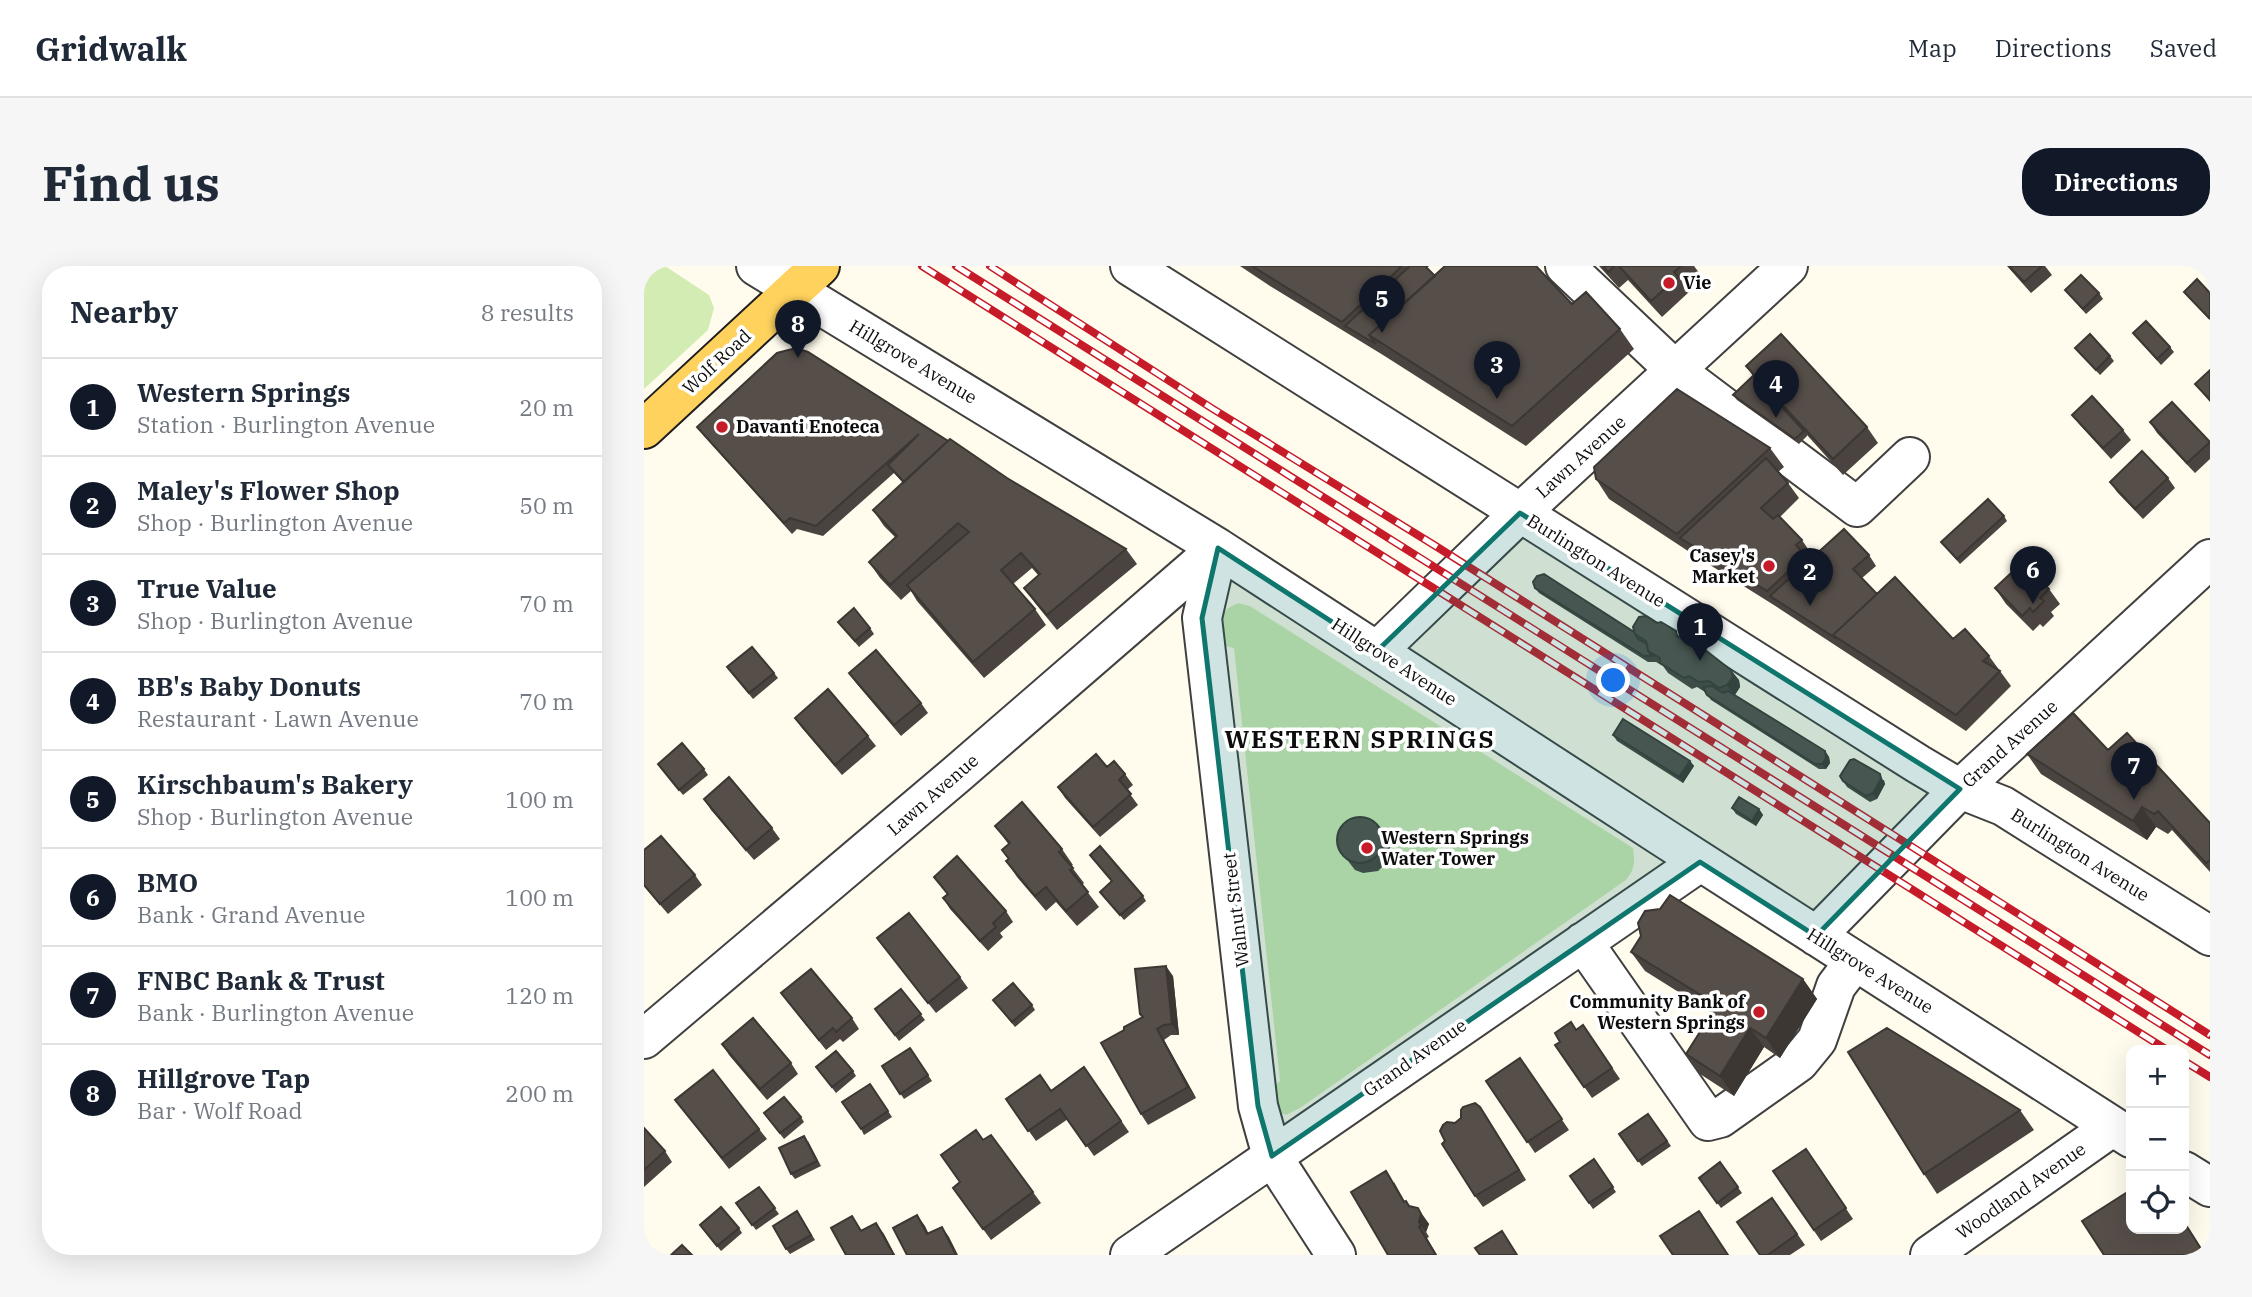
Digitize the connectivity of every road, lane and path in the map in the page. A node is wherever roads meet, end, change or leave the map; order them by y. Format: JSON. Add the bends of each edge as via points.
{"nodes":[{"id":1,"x":756,"y":266,"type":"edge"},
{"id":2,"x":1130,"y":266,"type":"edge"},
{"id":3,"x":1565,"y":266,"type":"edge"},
{"id":4,"x":1786,"y":267,"type":"edge"},
{"id":5,"x":807,"y":278,"type":"edge"},
{"id":6,"x":1675,"y":371,"type":"junction"},
{"id":7,"x":644,"y":429,"type":"edge"},
{"id":8,"x":1910,"y":457,"type":"dead end"},
{"id":9,"x":1520,"y":513,"type":"junction"},
{"id":10,"x":1218,"y":548,"type":"junction"},
{"id":11,"x":2210,"y":559,"type":"edge"},
{"id":12,"x":1377,"y":651,"type":"junction"},
{"id":13,"x":1960,"y":789,"type":"junction"},
{"id":14,"x":1700,"y":862,"type":"junction"},
{"id":15,"x":1816,"y":936,"type":"junction"},
{"id":16,"x":2210,"y":936,"type":"edge"},
{"id":17,"x":1583,"y":942,"type":"junction"},
{"id":18,"x":1855,"y":961,"type":"junction"},
{"id":19,"x":644,"y":1040,"type":"edge"},
{"id":20,"x":2122,"y":1133,"type":"edge"},
{"id":21,"x":1272,"y":1156,"type":"junction"},
{"id":22,"x":2189,"y":1174,"type":"edge"},
{"id":23,"x":2210,"y":1187,"type":"edge"},
{"id":24,"x":1130,"y":1255,"type":"edge"},
{"id":25,"x":1336,"y":1255,"type":"edge"},
{"id":26,"x":1930,"y":1255,"type":"edge"}],
"edges":[{"from":1,"to":5,"type":"street","name":"Hillgrove Avenue"},
{"from":2,"to":9,"type":"street","name":"Burlington Avenue"},
{"from":3,"to":6,"type":"street"},
{"from":4,"to":6,"type":"street","name":"Lawn Avenue"},
{"from":5,"to":7,"type":"main road","name":"Wolf Road"},
{"from":5,"to":10,"type":"street","name":"Hillgrove Avenue"},
{"from":6,"to":8,"type":"street","via":[[1857,507]]},
{"from":6,"to":9,"type":"street","name":"Lawn Avenue"},
{"from":9,"to":12,"type":"street","name":"Lawn Avenue"},
{"from":9,"to":13,"type":"street","name":"Burlington Avenue"},
{"from":10,"to":12,"type":"street","name":"Hillgrove Avenue"},
{"from":10,"to":19,"type":"street","name":"Lawn Avenue"},
{"from":10,"to":21,"type":"street","name":"Walnut Street","via":[[1202,618],[1258,1106]]},
{"from":11,"to":13,"type":"street","name":"Grand Avenue"},
{"from":12,"to":14,"type":"street","name":"Hillgrove Avenue"},
{"from":13,"to":15,"type":"street","name":"Grand Avenue"},
{"from":13,"to":16,"type":"street","name":"Burlington Avenue","via":[[2003,806]]},
{"from":14,"to":15,"type":"street","name":"Hillgrove Avenue"},
{"from":14,"to":17,"type":"street","name":"Grand Avenue"},
{"from":15,"to":18,"type":"street","name":"Hillgrove Avenue"},
{"from":17,"to":18,"type":"street","via":[[1708,1121],[1720,1118],[1799,1062],[1817,1040],[1836,986]]},
{"from":17,"to":21,"type":"street","name":"Grand Avenue"},
{"from":18,"to":20,"type":"street","name":"Hillgrove Avenue"},
{"from":20,"to":26,"type":"street","name":"Woodland Avenue"},
{"from":21,"to":24,"type":"street","name":"Grand Avenue"},
{"from":21,"to":25,"type":"street","name":"Walnut Street"},
{"from":22,"to":23,"type":"street"}]}
